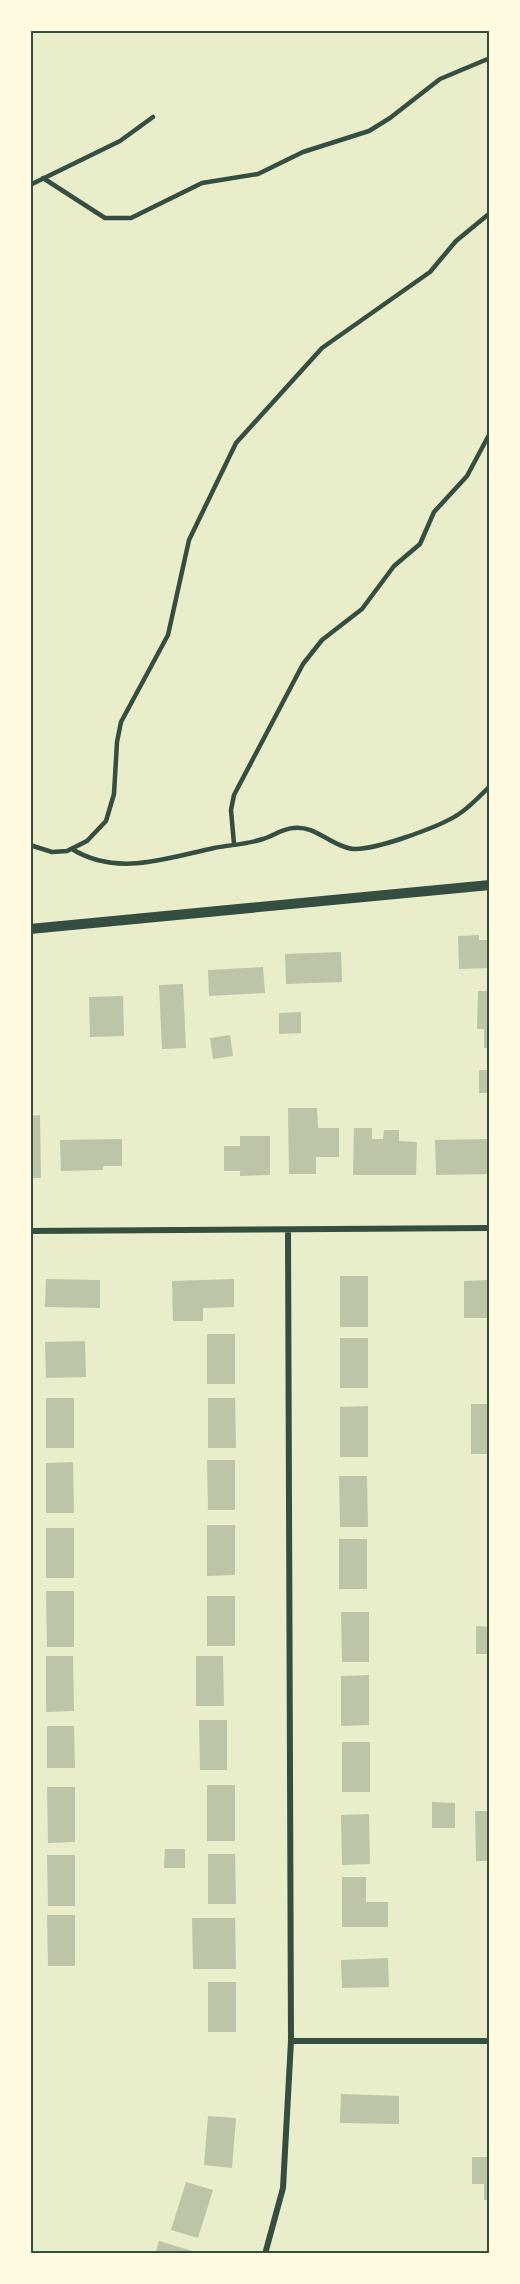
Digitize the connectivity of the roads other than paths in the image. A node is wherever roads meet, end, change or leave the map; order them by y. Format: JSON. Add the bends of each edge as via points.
{"nodes":[{"id":1,"x":490,"y":58,"type":"edge"},
{"id":2,"x":153,"y":117,"type":"dead end"},
{"id":3,"x":43,"y":178,"type":"junction"},
{"id":4,"x":30,"y":185,"type":"edge"},
{"id":5,"x":490,"y":213,"type":"edge"},
{"id":6,"x":490,"y":433,"type":"edge"},
{"id":7,"x":490,"y":786,"type":"edge"},
{"id":8,"x":234,"y":844,"type":"junction"},
{"id":9,"x":30,"y":845,"type":"edge"},
{"id":10,"x":72,"y":849,"type":"junction"},
{"id":11,"x":490,"y":885,"type":"edge"},
{"id":12,"x":30,"y":929,"type":"edge"},
{"id":13,"x":490,"y":1228,"type":"edge"},
{"id":14,"x":288,"y":1230,"type":"junction"},
{"id":15,"x":30,"y":1231,"type":"edge"},
{"id":16,"x":291,"y":2041,"type":"junction"},
{"id":17,"x":490,"y":2041,"type":"edge"},
{"id":18,"x":265,"y":2254,"type":"edge"}],
"edges":[{"from":1,"to":3,"type":"lane","via":[[434,82],[369,131],[303,152],[258,174],[202,183],[131,219],[105,218]]},
{"from":2,"to":3,"type":"lane","via":[[120,141]]},
{"from":3,"to":4,"type":"lane"},
{"from":5,"to":10,"type":"lane","via":[[456,241],[430,273],[322,348],[236,443],[189,540],[168,635],[121,722],[110,814],[94,835]]},
{"from":6,"to":8,"type":"lane","via":[[467,476],[434,512],[420,544],[394,566],[362,609],[322,640],[303,664],[234,795]]},
{"from":7,"to":8,"type":"lane","via":[[447,821],[367,849],[348,848],[300,828]]},
{"from":8,"to":10,"type":"lane","via":[[166,860],[127,864],[82,855]]},
{"from":9,"to":10,"type":"lane","via":[[52,852]]},
{"from":11,"to":12,"type":"street"},
{"from":13,"to":14,"type":"street"},
{"from":14,"to":15,"type":"street"},
{"from":14,"to":16,"type":"street"},
{"from":16,"to":17,"type":"street"},
{"from":16,"to":18,"type":"street","via":[[283,2188]]}]}
